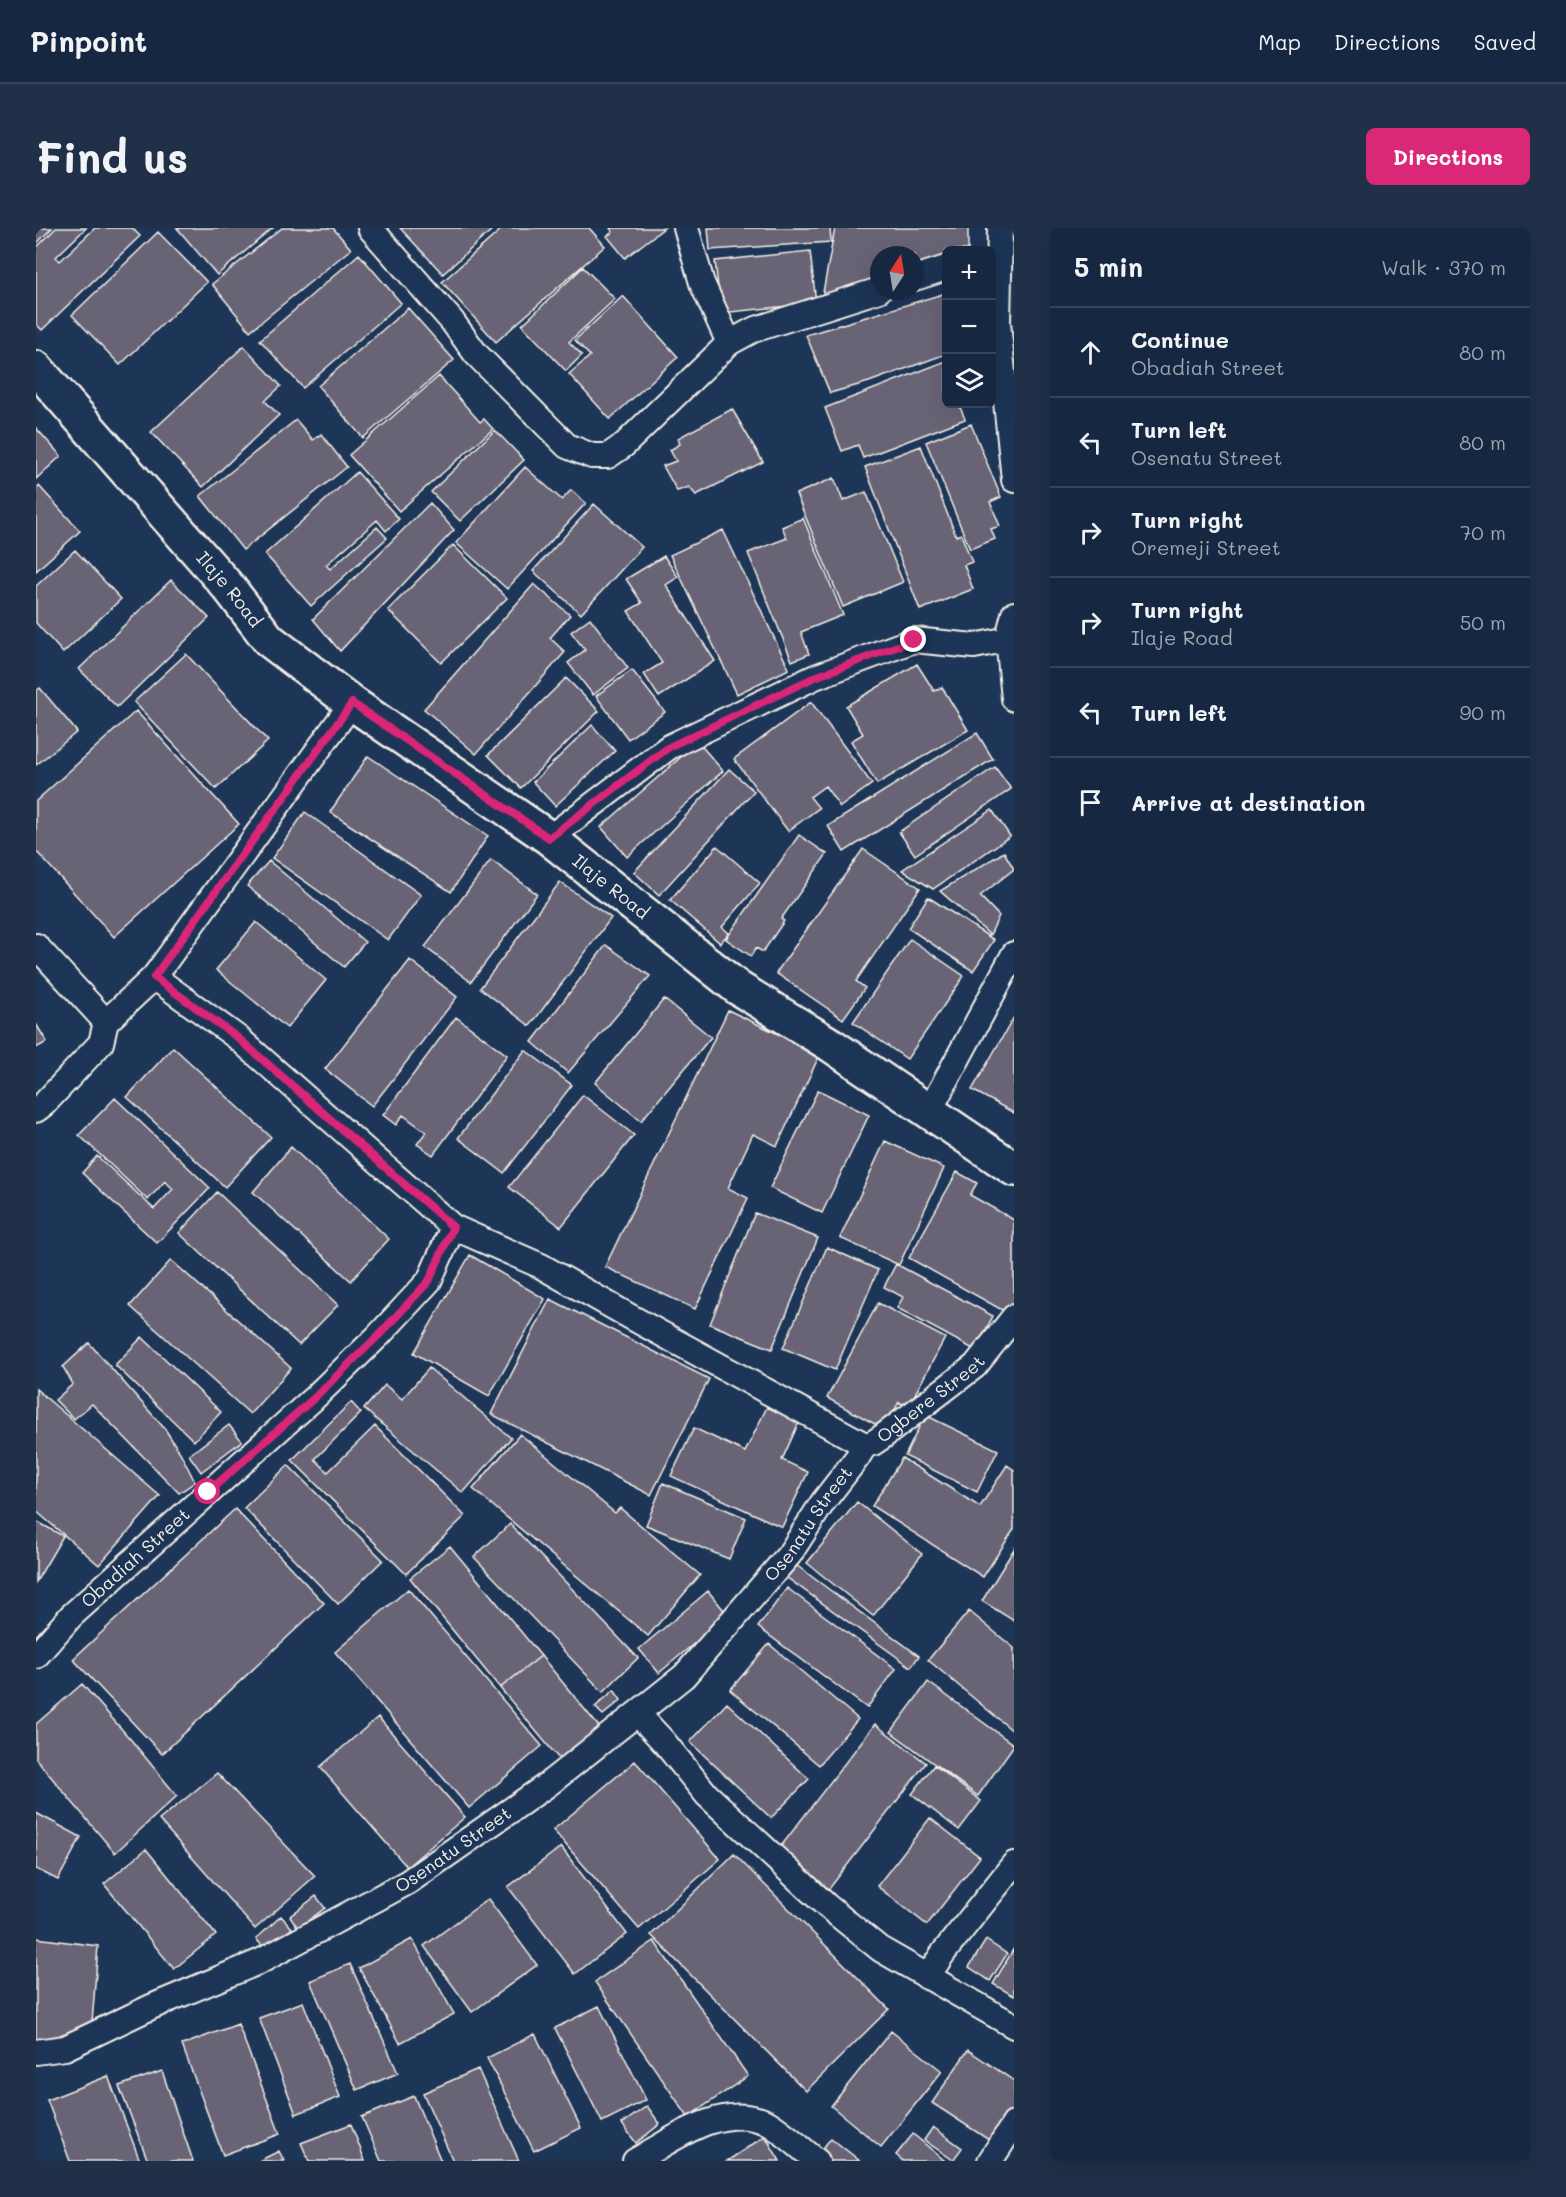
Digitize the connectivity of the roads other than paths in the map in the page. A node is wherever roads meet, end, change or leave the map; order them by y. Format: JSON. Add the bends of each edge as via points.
{"nodes":[{"id":1,"x":370,"y":228,"type":"edge"},
{"id":2,"x":686,"y":228,"type":"edge"},
{"id":3,"x":997,"y":245,"type":"edge"},
{"id":4,"x":942,"y":269,"type":"edge"},
{"id":5,"x":924,"y":275,"type":"edge"},
{"id":6,"x":870,"y":293,"type":"edge"},
{"id":7,"x":729,"y":343,"type":"junction"},
{"id":8,"x":36,"y":368,"type":"edge"},
{"id":9,"x":1014,"y":480,"type":"edge"},
{"id":10,"x":1014,"y":614,"type":"edge"},
{"id":11,"x":1011,"y":638,"type":"edge"},
{"id":12,"x":1014,"y":699,"type":"edge"},
{"id":13,"x":352,"y":703,"type":"junction"},
{"id":14,"x":549,"y":838,"type":"junction"},
{"id":15,"x":36,"y":946,"type":"edge"},
{"id":16,"x":1014,"y":954,"type":"edge"},
{"id":17,"x":154,"y":977,"type":"junction"},
{"id":18,"x":106,"y":1022,"type":"junction"},
{"id":19,"x":36,"y":1110,"type":"edge"},
{"id":20,"x":930,"y":1110,"type":"junction"},
{"id":21,"x":1014,"y":1169,"type":"edge"},
{"id":22,"x":453,"y":1227,"type":"junction"},
{"id":23,"x":1014,"y":1317,"type":"edge"},
{"id":24,"x":865,"y":1445,"type":"junction"},
{"id":25,"x":36,"y":1656,"type":"edge"},
{"id":26,"x":638,"y":1714,"type":"junction"},
{"id":27,"x":1014,"y":1864,"type":"edge"},
{"id":28,"x":927,"y":1977,"type":"junction"},
{"id":29,"x":1014,"y":2026,"type":"edge"},
{"id":30,"x":36,"y":2052,"type":"edge"},
{"id":31,"x":1014,"y":2124,"type":"edge"},
{"id":32,"x":634,"y":2161,"type":"edge"},
{"id":33,"x":817,"y":2161,"type":"edge"},
{"id":34,"x":990,"y":2161,"type":"edge"}],
"edges":[{"from":1,"to":7,"type":"street","via":[[476,354],[567,446],[591,456],[609,456],[624,445]]},
{"from":2,"to":7,"type":"street","via":[[702,283]]},
{"from":3,"to":9,"type":"street","via":[[998,323]]},
{"from":4,"to":5,"type":"street"},
{"from":6,"to":7,"type":"street","via":[[753,330]]},
{"from":8,"to":13,"type":"street","name":"Ilaje Road","via":[[230,589],[269,640]]},
{"from":10,"to":11,"type":"street"},
{"from":11,"to":12,"type":"street"},
{"from":11,"to":14,"type":"street","via":[[974,646],[914,640],[815,677],[669,747]]},
{"from":13,"to":14,"type":"street","name":"Ilaje Road"},
{"from":13,"to":17,"type":"street"},
{"from":14,"to":20,"type":"street","name":"Ilaje Road","via":[[738,988]]},
{"from":15,"to":18,"type":"street"},
{"from":16,"to":20,"type":"street"},
{"from":17,"to":18,"type":"street"},
{"from":17,"to":22,"type":"street","name":"Osenatu Street","via":[[238,1038]]},
{"from":18,"to":19,"type":"street","via":[[101,1043]]},
{"from":20,"to":21,"type":"street","name":"Ilaje Road"},
{"from":22,"to":24,"type":"street","name":"Osenatu Street","via":[[542,1266]]},
{"from":22,"to":25,"type":"street","name":"Obadiah Street","via":[[429,1281],[379,1335],[71,1616]]},
{"from":23,"to":24,"type":"street","name":"Ogbere Street","via":[[975,1366],[882,1437]]},
{"from":24,"to":26,"type":"street","name":"Osenatu Street","via":[[789,1555],[684,1676]]},
{"from":26,"to":28,"type":"street","via":[[707,1796],[827,1906],[880,1949]]},
{"from":26,"to":30,"type":"street","name":"Osenatu Street","via":[[547,1785],[408,1882],[261,1961],[65,2048]]},
{"from":27,"to":28,"type":"street"},
{"from":28,"to":29,"type":"street"},
{"from":31,"to":34,"type":"street"},
{"from":32,"to":33,"type":"street","via":[[709,2121],[737,2115],[766,2122]]}]}
